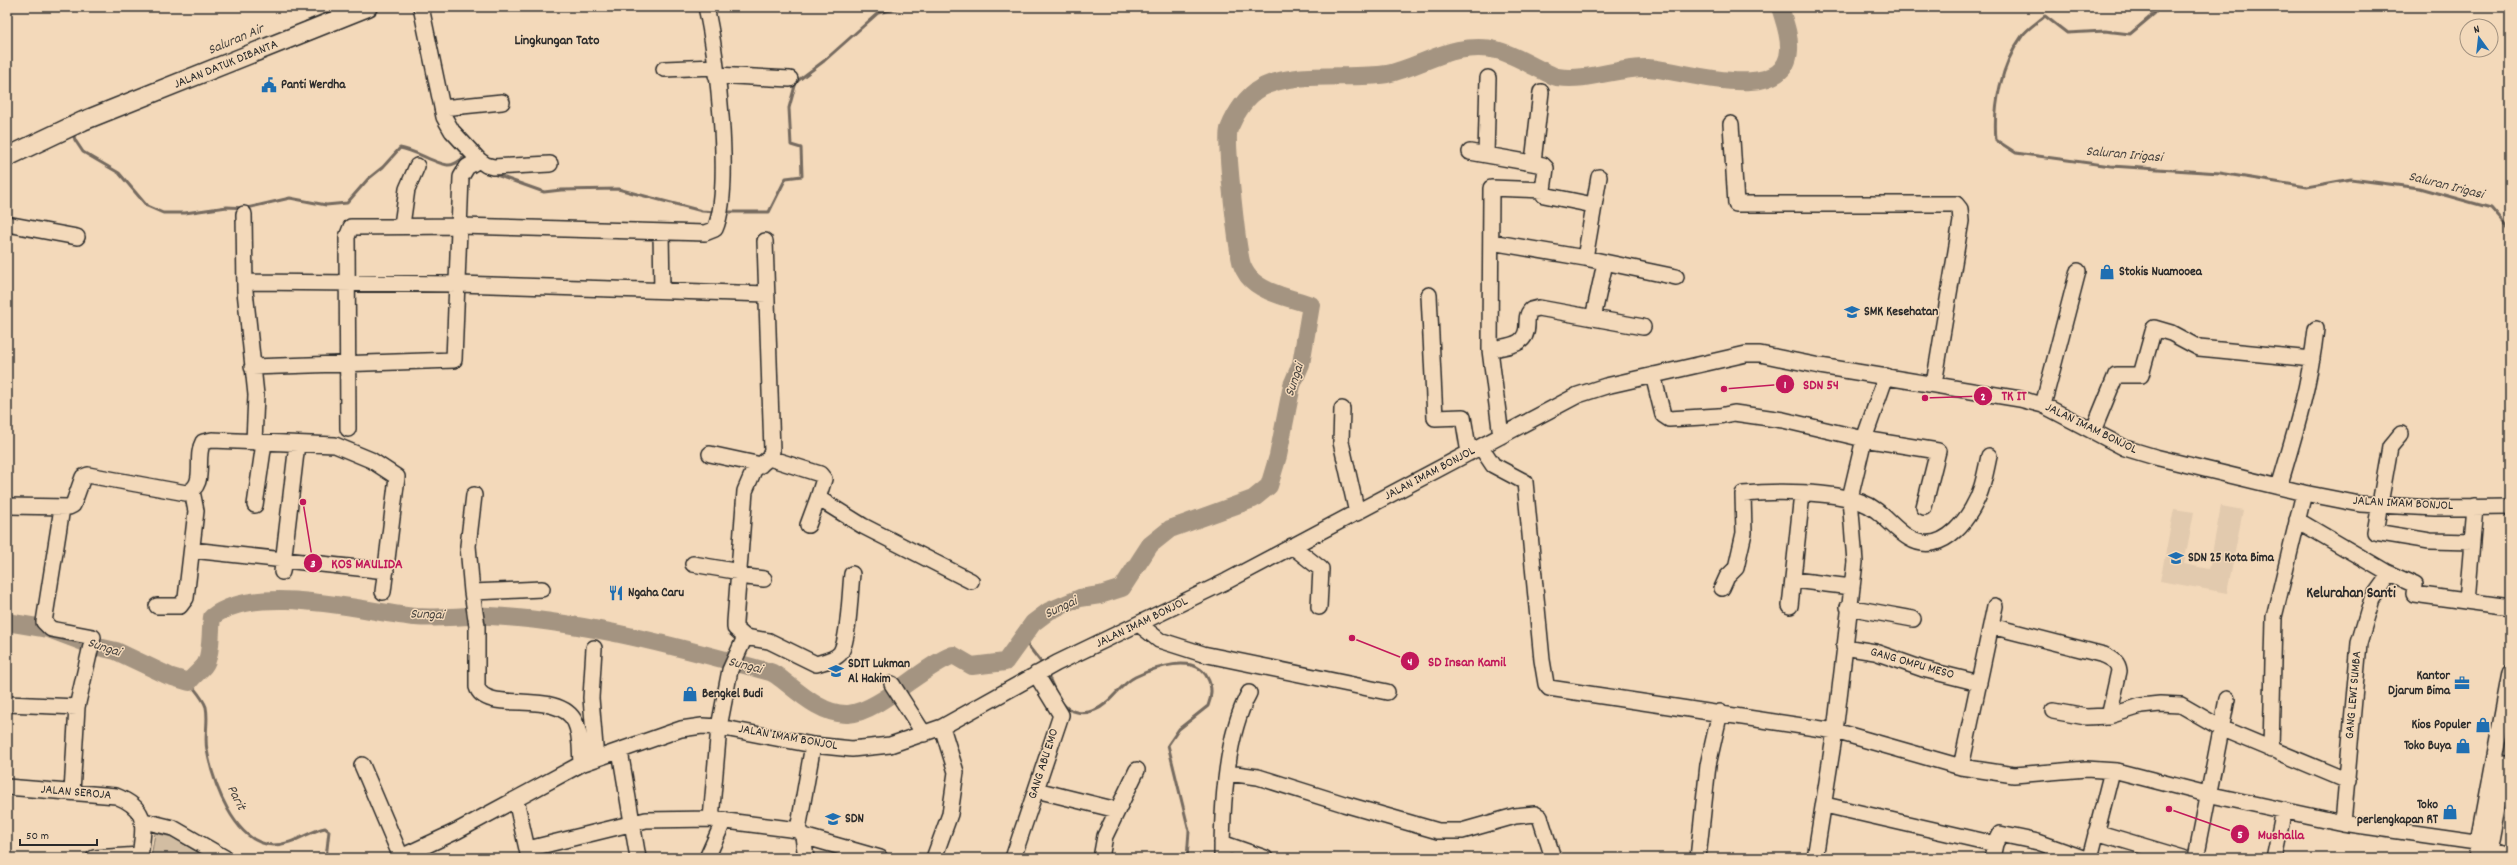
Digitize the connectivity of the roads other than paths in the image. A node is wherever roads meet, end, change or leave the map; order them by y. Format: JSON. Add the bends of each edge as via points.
{"nodes":[{"id":1,"x":368,"y":7,"type":"edge"},
{"id":2,"x":421,"y":7,"type":"edge"},
{"id":3,"x":706,"y":7,"type":"edge"},
{"id":4,"x":664,"y":69,"type":"dead end"},
{"id":5,"x":716,"y":71,"type":"junction"},
{"id":6,"x":1488,"y":78,"type":"dead end"},
{"id":7,"x":790,"y":79,"type":"dead end"},
{"id":8,"x":1541,"y":92,"type":"dead end"},
{"id":9,"x":502,"y":102,"type":"dead end"},
{"id":10,"x":442,"y":108,"type":"junction"},
{"id":11,"x":1731,"y":124,"type":"dead end"},
{"id":12,"x":1470,"y":152,"type":"dead end"},
{"id":13,"x":1486,"y":154,"type":"junction"},
{"id":14,"x":7,"y":158,"type":"edge"},
{"id":15,"x":479,"y":160,"type":"junction"},
{"id":16,"x":1533,"y":162,"type":"junction"},
{"id":17,"x":550,"y":164,"type":"dead end"},
{"id":18,"x":418,"y":166,"type":"dead end"},
{"id":19,"x":1599,"y":177,"type":"dead end"},
{"id":20,"x":1543,"y":190,"type":"junction"},
{"id":21,"x":1593,"y":205,"type":"junction"},
{"id":22,"x":244,"y":214,"type":"dead end"},
{"id":23,"x":7,"y":224,"type":"edge"},
{"id":24,"x":402,"y":226,"type":"junction"},
{"id":25,"x":461,"y":226,"type":"junction"},
{"id":26,"x":661,"y":232,"type":"junction"},
{"id":27,"x":77,"y":237,"type":"dead end"},
{"id":28,"x":765,"y":241,"type":"dead end"},
{"id":29,"x":1491,"y":242,"type":"junction"},
{"id":30,"x":1585,"y":258,"type":"junction"},
{"id":31,"x":1605,"y":263,"type":"junction"},
{"id":32,"x":2078,"y":270,"type":"dead end"},
{"id":33,"x":1676,"y":277,"type":"dead end"},
{"id":34,"x":245,"y":282,"type":"junction"},
{"id":35,"x":347,"y":282,"type":"junction"},
{"id":36,"x":458,"y":284,"type":"junction"},
{"id":37,"x":662,"y":291,"type":"junction"},
{"id":38,"x":767,"y":294,"type":"junction"},
{"id":39,"x":1429,"y":295,"type":"dead end"},
{"id":40,"x":1593,"y":318,"type":"junction"},
{"id":41,"x":1643,"y":326,"type":"dead end"},
{"id":42,"x":2316,"y":329,"type":"dead end"},
{"id":43,"x":1490,"y":350,"type":"junction"},
{"id":44,"x":2312,"y":359,"type":"junction"},
{"id":45,"x":346,"y":364,"type":"junction"},
{"id":46,"x":252,"y":367,"type":"junction"},
{"id":47,"x":1652,"y":375,"type":"junction"},
{"id":48,"x":1886,"y":376,"type":"junction"},
{"id":49,"x":1934,"y":384,"type":"junction"},
{"id":50,"x":2043,"y":405,"type":"junction"},
{"id":51,"x":1342,"y":409,"type":"dead end"},
{"id":52,"x":348,"y":429,"type":"dead end"},
{"id":53,"x":2093,"y":431,"type":"junction"},
{"id":54,"x":2401,"y":434,"type":"dead end"},
{"id":55,"x":1501,"y":436,"type":"junction"},
{"id":56,"x":1864,"y":439,"type":"junction"},
{"id":57,"x":259,"y":443,"type":"junction"},
{"id":58,"x":297,"y":444,"type":"junction"},
{"id":59,"x":1475,"y":450,"type":"junction"},
{"id":60,"x":710,"y":454,"type":"dead end"},
{"id":61,"x":1989,"y":456,"type":"dead end"},
{"id":62,"x":765,"y":461,"type":"junction"},
{"id":63,"x":2279,"y":487,"type":"junction"},
{"id":64,"x":192,"y":491,"type":"junction"},
{"id":65,"x":2304,"y":493,"type":"junction"},
{"id":66,"x":1802,"y":494,"type":"junction"},
{"id":67,"x":474,"y":495,"type":"dead end"},
{"id":68,"x":818,"y":498,"type":"junction"},
{"id":69,"x":1850,"y":498,"type":"junction"},
{"id":70,"x":255,"y":505,"type":"dead end"},
{"id":71,"x":2379,"y":505,"type":"junction"},
{"id":72,"x":7,"y":506,"type":"edge"},
{"id":73,"x":1924,"y":507,"type":"dead end"},
{"id":74,"x":2475,"y":507,"type":"junction"},
{"id":75,"x":2510,"y":507,"type":"edge"},
{"id":76,"x":62,"y":508,"type":"junction"},
{"id":77,"x":1357,"y":513,"type":"junction"},
{"id":78,"x":2297,"y":520,"type":"junction"},
{"id":79,"x":808,"y":526,"type":"dead end"},
{"id":80,"x":2472,"y":542,"type":"junction"},
{"id":81,"x":1292,"y":546,"type":"junction"},
{"id":82,"x":192,"y":550,"type":"junction"},
{"id":83,"x":693,"y":564,"type":"dead end"},
{"id":84,"x":283,"y":565,"type":"junction"},
{"id":85,"x":386,"y":571,"type":"junction"},
{"id":86,"x":739,"y":574,"type":"junction"},
{"id":87,"x":852,"y":574,"type":"dead end"},
{"id":88,"x":2390,"y":574,"type":"junction"},
{"id":89,"x":764,"y":578,"type":"dead end"},
{"id":90,"x":1794,"y":580,"type":"junction"},
{"id":91,"x":971,"y":581,"type":"dead end"},
{"id":92,"x":1851,"y":587,"type":"junction"},
{"id":93,"x":1722,"y":588,"type":"dead end"},
{"id":94,"x":542,"y":589,"type":"dead end"},
{"id":95,"x":383,"y":592,"type":"dead end"},
{"id":96,"x":472,"y":592,"type":"junction"},
{"id":97,"x":2467,"y":601,"type":"junction"},
{"id":98,"x":157,"y":606,"type":"dead end"},
{"id":99,"x":1790,"y":606,"type":"dead end"},
{"id":100,"x":1848,"y":606,"type":"junction"},
{"id":101,"x":1995,"y":606,"type":"dead end"},
{"id":102,"x":1319,"y":607,"type":"dead end"},
{"id":103,"x":2510,"y":607,"type":"edge"},
{"id":104,"x":1913,"y":619,"type":"dead end"},
{"id":105,"x":1140,"y":625,"type":"junction"},
{"id":106,"x":1991,"y":626,"type":"junction"},
{"id":107,"x":745,"y":637,"type":"junction"},
{"id":108,"x":1844,"y":647,"type":"junction"},
{"id":109,"x":594,"y":648,"type":"dead end"},
{"id":110,"x":1044,"y":670,"type":"junction"},
{"id":111,"x":2510,"y":673,"type":"edge"},
{"id":112,"x":1979,"y":683,"type":"junction"},
{"id":113,"x":892,"y":684,"type":"dead end"},
{"id":114,"x":1387,"y":692,"type":"dead end"},
{"id":115,"x":1249,"y":693,"type":"dead end"},
{"id":116,"x":2227,"y":699,"type":"dead end"},
{"id":117,"x":7,"y":704,"type":"edge"},
{"id":118,"x":78,"y":707,"type":"junction"},
{"id":119,"x":2053,"y":711,"type":"dead end"},
{"id":120,"x":1720,"y":712,"type":"junction"},
{"id":121,"x":2109,"y":716,"type":"junction"},
{"id":122,"x":719,"y":727,"type":"junction"},
{"id":123,"x":942,"y":727,"type":"junction"},
{"id":124,"x":2221,"y":728,"type":"junction"},
{"id":125,"x":1835,"y":731,"type":"junction"},
{"id":126,"x":2510,"y":732,"type":"edge"},
{"id":127,"x":924,"y":734,"type":"junction"},
{"id":128,"x":813,"y":745,"type":"junction"},
{"id":129,"x":2271,"y":750,"type":"junction"},
{"id":130,"x":620,"y":751,"type":"junction"},
{"id":131,"x":596,"y":759,"type":"junction"},
{"id":132,"x":581,"y":764,"type":"junction"},
{"id":133,"x":362,"y":765,"type":"dead end"},
{"id":134,"x":2507,"y":765,"type":"edge"},
{"id":135,"x":1961,"y":767,"type":"junction"},
{"id":136,"x":1137,"y":770,"type":"dead end"},
{"id":137,"x":2112,"y":771,"type":"junction"},
{"id":138,"x":1228,"y":773,"type":"junction"},
{"id":139,"x":2348,"y":781,"type":"junction"},
{"id":140,"x":7,"y":787,"type":"edge"},
{"id":141,"x":1036,"y":790,"type":"junction"},
{"id":142,"x":72,"y":792,"type":"junction"},
{"id":143,"x":2207,"y":794,"type":"junction"},
{"id":144,"x":516,"y":800,"type":"junction"},
{"id":145,"x":1825,"y":805,"type":"junction"},
{"id":146,"x":1117,"y":810,"type":"junction"},
{"id":147,"x":2284,"y":810,"type":"junction"},
{"id":148,"x":718,"y":819,"type":"junction"},
{"id":149,"x":144,"y":821,"type":"junction"},
{"id":150,"x":632,"y":823,"type":"junction"},
{"id":151,"x":2343,"y":823,"type":"junction"},
{"id":152,"x":2096,"y":832,"type":"junction"},
{"id":153,"x":801,"y":833,"type":"junction"},
{"id":154,"x":1222,"y":842,"type":"junction"},
{"id":155,"x":1994,"y":851,"type":"edge"},
{"id":156,"x":2484,"y":851,"type":"edge"},
{"id":157,"x":529,"y":853,"type":"edge"},
{"id":158,"x":140,"y":856,"type":"edge"},
{"id":159,"x":407,"y":856,"type":"edge"},
{"id":160,"x":2510,"y":857,"type":"edge"},
{"id":161,"x":94,"y":858,"type":"edge"},
{"id":162,"x":226,"y":858,"type":"edge"},
{"id":163,"x":638,"y":858,"type":"edge"},
{"id":164,"x":707,"y":858,"type":"edge"},
{"id":165,"x":806,"y":858,"type":"edge"},
{"id":166,"x":880,"y":858,"type":"edge"},
{"id":167,"x":934,"y":858,"type":"edge"},
{"id":168,"x":1013,"y":858,"type":"edge"},
{"id":169,"x":1101,"y":858,"type":"edge"},
{"id":170,"x":1222,"y":858,"type":"edge"},
{"id":171,"x":1265,"y":858,"type":"edge"},
{"id":172,"x":1553,"y":858,"type":"edge"},
{"id":173,"x":1698,"y":858,"type":"edge"},
{"id":174,"x":1815,"y":858,"type":"edge"},
{"id":175,"x":2083,"y":858,"type":"edge"},
{"id":176,"x":2090,"y":858,"type":"edge"},
{"id":177,"x":2182,"y":858,"type":"edge"},
{"id":178,"x":2196,"y":858,"type":"edge"},
{"id":179,"x":2274,"y":858,"type":"edge"}],
"edges":[{"from":1,"to":14,"type":"main road","name":"JALAN DATUK DIBANTA","via":[[78,123]]},
{"from":2,"to":10,"type":"street"},
{"from":3,"to":5,"type":"street"},
{"from":4,"to":5,"type":"street"},
{"from":5,"to":7,"type":"street"},
{"from":5,"to":26,"type":"street","via":[[724,175],[718,222],[715,229],[705,233]]},
{"from":6,"to":13,"type":"street"},
{"from":8,"to":16,"type":"street"},
{"from":9,"to":10,"type":"street"},
{"from":10,"to":15,"type":"street","via":[[452,131]]},
{"from":11,"to":49,"type":"street","via":[[1736,204],[1958,206],[1961,212],[1958,243]]},
{"from":12,"to":13,"type":"street"},
{"from":13,"to":16,"type":"street"},
{"from":15,"to":17,"type":"street","via":[[493,167]]},
{"from":15,"to":25,"type":"street","via":[[467,167],[461,177]]},
{"from":16,"to":20,"type":"street","via":[[1546,168]]},
{"from":18,"to":24,"type":"street","via":[[407,189]]},
{"from":19,"to":21,"type":"street"},
{"from":20,"to":21,"type":"street","via":[[1546,196]]},
{"from":20,"to":29,"type":"street","via":[[1491,188]]},
{"from":21,"to":30,"type":"street"},
{"from":22,"to":34,"type":"street"},
{"from":23,"to":27,"type":"street"},
{"from":24,"to":25,"type":"street"},
{"from":24,"to":35,"type":"street","via":[[352,227],[347,237]]},
{"from":25,"to":26,"type":"street"},
{"from":25,"to":36,"type":"street"},
{"from":26,"to":37,"type":"street"},
{"from":28,"to":38,"type":"street"},
{"from":29,"to":30,"type":"street"},
{"from":29,"to":43,"type":"street"},
{"from":30,"to":31,"type":"street"},
{"from":31,"to":33,"type":"street"},
{"from":31,"to":40,"type":"street"},
{"from":32,"to":50,"type":"street"},
{"from":34,"to":35,"type":"street"},
{"from":34,"to":46,"type":"street"},
{"from":35,"to":36,"type":"street"},
{"from":35,"to":45,"type":"street"},
{"from":36,"to":37,"type":"street"},
{"from":36,"to":45,"type":"street","via":[[454,360]]},
{"from":37,"to":38,"type":"street"},
{"from":38,"to":62,"type":"street","via":[[772,451]]},
{"from":39,"to":59,"type":"street","via":[[1435,418],[1462,417]]},
{"from":40,"to":41,"type":"street"},
{"from":40,"to":43,"type":"street","via":[[1535,308],[1529,312],[1526,336],[1522,341]]},
{"from":42,"to":44,"type":"street"},
{"from":43,"to":55,"type":"street"},
{"from":44,"to":53,"type":"street","via":[[2199,348],[2171,333],[2154,328],[2141,375],[2116,375]]},
{"from":44,"to":63,"type":"street","via":[[2302,412]]},
{"from":45,"to":46,"type":"street"},
{"from":45,"to":52,"type":"street"},
{"from":46,"to":57,"type":"street"},
{"from":47,"to":48,"type":"street","name":"JALAN IMAM BONJOL","via":[[1746,354],[1760,354]]},
{"from":47,"to":55,"type":"street","name":"JALAN IMAM BONJOL","via":[[1578,395]]},
{"from":47,"to":56,"type":"street","via":[[1664,415],[1668,419],[1734,413],[1783,420]]},
{"from":48,"to":49,"type":"street","name":"JALAN IMAM BONJOL"},
{"from":48,"to":56,"type":"street"},
{"from":49,"to":50,"type":"street","name":"JALAN IMAM BONJOL"},
{"from":50,"to":53,"type":"street","name":"JALAN IMAM BONJOL"},
{"from":51,"to":77,"type":"street","via":[[1341,442]]},
{"from":53,"to":63,"type":"street","name":"JALAN IMAM BONJOL","via":[[2125,448],[2155,458]]},
{"from":54,"to":71,"type":"street","via":[[2390,448]]},
{"from":55,"to":59,"type":"street","name":"JALAN IMAM BONJOL"},
{"from":56,"to":69,"type":"street"},
{"from":56,"to":73,"type":"street","via":[[1938,451]]},
{"from":57,"to":58,"type":"street"},
{"from":57,"to":64,"type":"street","via":[[212,440],[203,442],[200,447],[199,478]]},
{"from":57,"to":70,"type":"street"},
{"from":58,"to":84,"type":"street"},
{"from":58,"to":85,"type":"street","via":[[335,445],[371,460],[397,477]]},
{"from":59,"to":77,"type":"street","name":"JALAN IMAM BONJOL"},
{"from":59,"to":120,"type":"street","via":[[1493,465],[1526,482],[1542,660],[1548,687]]},
{"from":60,"to":62,"type":"street"},
{"from":61,"to":69,"type":"street","via":[[1982,486],[1975,501],[1952,536],[1942,540],[1925,543],[1910,539],[1893,527],[1882,513],[1872,506]]},
{"from":62,"to":68,"type":"street","via":[[820,474],[824,479]]},
{"from":62,"to":86,"type":"street","via":[[749,477],[745,491]]},
{"from":63,"to":65,"type":"street","name":"JALAN IMAM BONJOL"},
{"from":64,"to":76,"type":"street","via":[[186,493],[88,475],[83,476],[73,505]]},
{"from":64,"to":82,"type":"street","via":[[196,511]]},
{"from":65,"to":71,"type":"street","name":"JALAN IMAM BONJOL","via":[[2360,504]]},
{"from":65,"to":78,"type":"street"},
{"from":66,"to":69,"type":"street"},
{"from":66,"to":90,"type":"street"},
{"from":66,"to":93,"type":"street","via":[[1743,494],[1744,533],[1736,568],[1727,577]]},
{"from":67,"to":96,"type":"street","via":[[468,546]]},
{"from":68,"to":79,"type":"street"},
{"from":68,"to":91,"type":"street","via":[[863,526]]},
{"from":69,"to":92,"type":"street","via":[[1855,548]]},
{"from":71,"to":74,"type":"street","name":"JALAN IMAM BONJOL"},
{"from":71,"to":80,"type":"street","via":[[2375,532],[2430,541]]},
{"from":72,"to":76,"type":"street"},
{"from":74,"to":75,"type":"street","name":"JALAN IMAM BONJOL"},
{"from":74,"to":80,"type":"street"},
{"from":76,"to":118,"type":"street","via":[[44,622],[50,629],[93,637]]},
{"from":77,"to":81,"type":"street","name":"JALAN IMAM BONJOL"},
{"from":78,"to":88,"type":"street"},
{"from":78,"to":129,"type":"street","via":[[2274,617]]},
{"from":80,"to":97,"type":"street"},
{"from":81,"to":102,"type":"street","via":[[1321,569]]},
{"from":81,"to":105,"type":"street","name":"JALAN IMAM BONJOL"},
{"from":82,"to":84,"type":"street"},
{"from":82,"to":98,"type":"street","via":[[186,598],[180,606]]},
{"from":83,"to":86,"type":"street"},
{"from":84,"to":85,"type":"street"},
{"from":85,"to":95,"type":"street"},
{"from":86,"to":89,"type":"street"},
{"from":86,"to":107,"type":"street","via":[[735,628]]},
{"from":87,"to":107,"type":"street","via":[[845,634],[841,651],[836,656],[816,664],[769,641]]},
{"from":88,"to":97,"type":"street","via":[[2415,585],[2414,594]]},
{"from":88,"to":139,"type":"street","name":"GANG LEWI SUMBA","via":[[2372,599],[2359,642]]},
{"from":90,"to":92,"type":"street"},
{"from":90,"to":99,"type":"street"},
{"from":92,"to":100,"type":"street"},
{"from":94,"to":96,"type":"street"},
{"from":96,"to":132,"type":"street","via":[[477,626],[477,687],[481,694],[488,699],[545,705],[569,713],[578,733]]},
{"from":97,"to":103,"type":"street"},
{"from":100,"to":104,"type":"street"},
{"from":100,"to":108,"type":"street"},
{"from":101,"to":106,"type":"street"},
{"from":105,"to":110,"type":"street","name":"JALAN IMAM BONJOL"},
{"from":105,"to":114,"type":"street","via":[[1159,640],[1203,654]]},
{"from":106,"to":112,"type":"street"},
{"from":106,"to":121,"type":"street","via":[[2104,655],[2113,660],[2119,666],[2119,671]]},
{"from":107,"to":122,"type":"street","via":[[730,670]]},
{"from":108,"to":112,"type":"street","name":"GANG OMPU MESO","via":[[1875,652],[1923,669]]},
{"from":108,"to":125,"type":"street"},
{"from":109,"to":131,"type":"street","via":[[591,698]]},
{"from":110,"to":123,"type":"street","name":"JALAN IMAM BONJOL"},
{"from":110,"to":141,"type":"street","name":"GANG ABU EMO","via":[[1060,715]]},
{"from":111,"to":156,"type":"street","via":[[2485,814]]},
{"from":112,"to":135,"type":"street"},
{"from":113,"to":127,"type":"street"},
{"from":115,"to":138,"type":"street","via":[[1242,706]]},
{"from":116,"to":124,"type":"street"},
{"from":117,"to":118,"type":"street"},
{"from":118,"to":142,"type":"street"},
{"from":119,"to":121,"type":"street","via":[[2086,717]]},
{"from":120,"to":125,"type":"street"},
{"from":120,"to":173,"type":"street","via":[[1708,765]]},
{"from":121,"to":124,"type":"street","via":[[2141,706],[2181,705]]},
{"from":122,"to":128,"type":"street","name":"JALAN IMAM BONJOL"},
{"from":122,"to":130,"type":"street","name":"JALAN IMAM BONJOL","via":[[681,729]]},
{"from":122,"to":148,"type":"street"},
{"from":123,"to":127,"type":"street","name":"JALAN IMAM BONJOL"},
{"from":123,"to":167,"type":"street","via":[[956,772],[950,814]]},
{"from":124,"to":129,"type":"street"},
{"from":124,"to":143,"type":"street"},
{"from":125,"to":135,"type":"street"},
{"from":125,"to":145,"type":"street"},
{"from":126,"to":134,"type":"street"},
{"from":127,"to":128,"type":"street","name":"JALAN IMAM BONJOL","via":[[883,746],[852,749]]},
{"from":128,"to":153,"type":"street"},
{"from":129,"to":139,"type":"street"},
{"from":130,"to":131,"type":"street","name":"JALAN IMAM BONJOL"},
{"from":130,"to":150,"type":"street"},
{"from":131,"to":132,"type":"street","name":"JALAN IMAM BONJOL"},
{"from":132,"to":144,"type":"street","name":"JALAN IMAM BONJOL"},
{"from":133,"to":159,"type":"street"},
{"from":134,"to":156,"type":"street"},
{"from":135,"to":137,"type":"street","via":[[2014,775],[2086,770]]},
{"from":136,"to":146,"type":"street"},
{"from":137,"to":143,"type":"street"},
{"from":137,"to":152,"type":"street"},
{"from":138,"to":154,"type":"street"},
{"from":138,"to":172,"type":"street","via":[[1258,777],[1438,831],[1462,831],[1515,816],[1535,814],[1540,817]]},
{"from":139,"to":151,"type":"street","name":"GANG LEWI SUMBA"},
{"from":140,"to":142,"type":"street","name":"JALAN SEROJA"},
{"from":141,"to":146,"type":"street"},
{"from":141,"to":168,"type":"street","name":"GANG ABU EMO"},
{"from":142,"to":149,"type":"street","name":"JALAN SEROJA","via":[[116,796],[127,800]]},
{"from":143,"to":147,"type":"street"},
{"from":143,"to":178,"type":"street"},
{"from":144,"to":157,"type":"street"},
{"from":144,"to":159,"type":"street","name":"JALAN IMAM BONJOL"},
{"from":145,"to":155,"type":"street"},
{"from":145,"to":174,"type":"street"},
{"from":146,"to":169,"type":"street","via":[[1105,836]]},
{"from":147,"to":151,"type":"street"},
{"from":147,"to":179,"type":"street"},
{"from":148,"to":150,"type":"street","via":[[671,818]]},
{"from":148,"to":153,"type":"street"},
{"from":148,"to":164,"type":"street"},
{"from":149,"to":158,"type":"street"},
{"from":149,"to":162,"type":"street","via":[[173,828]]},
{"from":150,"to":157,"type":"street"},
{"from":150,"to":163,"type":"street"},
{"from":151,"to":156,"type":"street"},
{"from":152,"to":176,"type":"street"},
{"from":152,"to":177,"type":"street"},
{"from":153,"to":165,"type":"street"},
{"from":153,"to":166,"type":"street"},
{"from":154,"to":170,"type":"street"},
{"from":154,"to":171,"type":"street"},
{"from":155,"to":175,"type":"street","via":[[2000,834],[2038,842]]},
{"from":156,"to":160,"type":"street"},
{"from":158,"to":161,"type":"street"}]}
